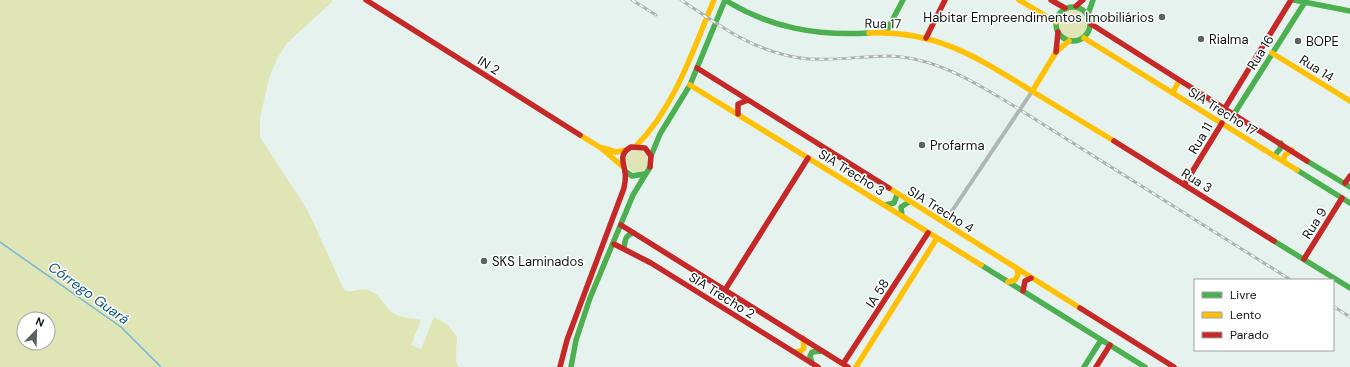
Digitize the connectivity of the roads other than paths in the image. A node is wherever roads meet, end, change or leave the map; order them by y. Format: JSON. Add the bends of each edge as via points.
{"nodes":[{"id":1,"x":366,"y":0,"type":"edge"},
{"id":2,"x":714,"y":0,"type":"edge"},
{"id":3,"x":725,"y":0,"type":"edge"},
{"id":4,"x":903,"y":0,"type":"edge"},
{"id":5,"x":945,"y":0,"type":"edge"},
{"id":6,"x":1019,"y":0,"type":"edge"},
{"id":7,"x":1051,"y":0,"type":"edge"},
{"id":8,"x":1083,"y":0,"type":"edge"},
{"id":9,"x":1093,"y":0,"type":"edge"},
{"id":10,"x":1291,"y":0,"type":"edge"},
{"id":11,"x":1294,"y":0,"type":"edge"},
{"id":12,"x":1305,"y":2,"type":"junction"},
{"id":13,"x":1076,"y":6,"type":"junction"},
{"id":14,"x":1065,"y":8,"type":"junction"},
{"id":15,"x":1350,"y":10,"type":"edge"},
{"id":16,"x":1088,"y":14,"type":"junction"},
{"id":17,"x":1282,"y":15,"type":"junction"},
{"id":18,"x":1056,"y":22,"type":"junction"},
{"id":19,"x":1091,"y":24,"type":"junction"},
{"id":20,"x":1291,"y":24,"type":"junction"},
{"id":21,"x":886,"y":32,"type":"junction"},
{"id":22,"x":1058,"y":32,"type":"junction"},
{"id":23,"x":926,"y":38,"type":"junction"},
{"id":24,"x":1084,"y":38,"type":"junction"},
{"id":25,"x":1069,"y":41,"type":"junction"},
{"id":26,"x":1056,"y":52,"type":"junction"},
{"id":27,"x":1272,"y":53,"type":"junction"},
{"id":28,"x":697,"y":68,"type":"junction"},
{"id":29,"x":1179,"y":81,"type":"junction"},
{"id":30,"x":690,"y":85,"type":"junction"},
{"id":31,"x":1033,"y":90,"type":"junction"},
{"id":32,"x":1173,"y":92,"type":"junction"},
{"id":33,"x":1232,"y":96,"type":"junction"},
{"id":34,"x":748,"y":100,"type":"junction"},
{"id":35,"x":1350,"y":101,"type":"edge"},
{"id":36,"x":1240,"y":104,"type":"junction"},
{"id":37,"x":1225,"y":108,"type":"junction"},
{"id":38,"x":738,"y":114,"type":"junction"},
{"id":39,"x":1234,"y":114,"type":"junction"},
{"id":40,"x":1222,"y":123,"type":"junction"},
{"id":41,"x":1281,"y":143,"type":"junction"},
{"id":42,"x":636,"y":146,"type":"junction"},
{"id":43,"x":601,"y":148,"type":"junction"},
{"id":44,"x":626,"y":150,"type":"junction"},
{"id":45,"x":1292,"y":150,"type":"junction"},
{"id":46,"x":651,"y":156,"type":"junction"},
{"id":47,"x":1274,"y":156,"type":"junction"},
{"id":48,"x":808,"y":158,"type":"junction"},
{"id":49,"x":1283,"y":161,"type":"junction"},
{"id":50,"x":624,"y":168,"type":"junction"},
{"id":51,"x":645,"y":174,"type":"junction"},
{"id":52,"x":1350,"y":176,"type":"edge"},
{"id":53,"x":1184,"y":185,"type":"junction"},
{"id":54,"x":1347,"y":185,"type":"edge"},
{"id":55,"x":897,"y":194,"type":"junction"},
{"id":56,"x":1342,"y":198,"type":"junction"},
{"id":57,"x":908,"y":202,"type":"junction"},
{"id":58,"x":1350,"y":203,"type":"edge"},
{"id":59,"x":884,"y":205,"type":"junction"},
{"id":60,"x":902,"y":216,"type":"junction"},
{"id":61,"x":944,"y":223,"type":"junction"},
{"id":62,"x":621,"y":225,"type":"junction"},
{"id":63,"x":928,"y":232,"type":"junction"},
{"id":64,"x":634,"y":233,"type":"junction"},
{"id":65,"x":937,"y":238,"type":"junction"},
{"id":66,"x":614,"y":244,"type":"junction"},
{"id":67,"x":624,"y":248,"type":"junction"},
{"id":68,"x":1304,"y":259,"type":"junction"},
{"id":69,"x":1017,"y":269,"type":"junction"},
{"id":70,"x":1031,"y":278,"type":"junction"},
{"id":71,"x":1008,"y":282,"type":"junction"},
{"id":72,"x":1350,"y":288,"type":"edge"},
{"id":73,"x":725,"y":290,"type":"junction"},
{"id":74,"x":1023,"y":291,"type":"junction"},
{"id":75,"x":889,"y":294,"type":"junction"},
{"id":76,"x":898,"y":300,"type":"junction"},
{"id":77,"x":803,"y":338,"type":"junction"},
{"id":78,"x":1101,"y":340,"type":"junction"},
{"id":79,"x":1110,"y":345,"type":"junction"},
{"id":80,"x":823,"y":351,"type":"junction"},
{"id":81,"x":794,"y":352,"type":"junction"},
{"id":82,"x":850,"y":355,"type":"junction"},
{"id":83,"x":860,"y":361,"type":"junction"},
{"id":84,"x":812,"y":363,"type":"junction"},
{"id":85,"x":846,"y":365,"type":"edge"},
{"id":86,"x":560,"y":367,"type":"edge"},
{"id":87,"x":571,"y":367,"type":"edge"},
{"id":88,"x":818,"y":367,"type":"edge"},
{"id":89,"x":856,"y":367,"type":"edge"},
{"id":90,"x":1084,"y":367,"type":"edge"},
{"id":91,"x":1096,"y":367,"type":"edge"},
{"id":92,"x":1145,"y":367,"type":"edge"},
{"id":93,"x":1174,"y":367,"type":"edge"}],
"edges":[{"from":1,"to":43,"type":"main road","name":"IN 2"},
{"from":2,"to":42,"type":"main road","via":[[681,80],[650,132]]},
{"from":3,"to":21,"type":"main road","name":"Rua 17","via":[[757,18],[784,27],[834,34]]},
{"from":3,"to":28,"type":"main road"},
{"from":4,"to":21,"type":"main road"},
{"from":5,"to":23,"type":"main road"},
{"from":6,"to":18,"type":"main road"},
{"from":7,"to":14,"type":"main road"},
{"from":8,"to":13,"type":"main road"},
{"from":9,"to":16,"type":"main road"},
{"from":10,"to":17,"type":"main road","name":"Rua 16"},
{"from":11,"to":12,"type":"main road"},
{"from":12,"to":15,"type":"main road"},
{"from":12,"to":20,"type":"main road","name":"Rua 16"},
{"from":13,"to":14,"type":"main road"},
{"from":13,"to":16,"type":"main road"},
{"from":14,"to":18,"type":"main road"},
{"from":16,"to":19,"type":"main road"},
{"from":17,"to":20,"type":"main road","via":[[1290,16]]},
{"from":17,"to":33,"type":"main road","name":"Rua 16"},
{"from":18,"to":22,"type":"main road"},
{"from":19,"to":24,"type":"main road"},
{"from":19,"to":29,"type":"main road","name":"SIA Trecho 17"},
{"from":20,"to":27,"type":"main road","name":"Rua 16"},
{"from":21,"to":23,"type":"main road","name":"Rua 17"},
{"from":22,"to":25,"type":"main road"},
{"from":22,"to":26,"type":"main road"},
{"from":23,"to":31,"type":"main road","name":"Rua 17","via":[[979,58]]},
{"from":24,"to":25,"type":"main road"},
{"from":24,"to":32,"type":"main road","name":"SIA Trecho 17"},
{"from":25,"to":26,"type":"main road"},
{"from":26,"to":31,"type":"main road"},
{"from":27,"to":35,"type":"main road","name":"Rua 14"},
{"from":27,"to":36,"type":"main road","name":"Rua 16"},
{"from":28,"to":30,"type":"main road"},
{"from":28,"to":34,"type":"main road","name":"SIA Trecho 4"},
{"from":29,"to":32,"type":"main road"},
{"from":29,"to":37,"type":"main road","name":"SIA Trecho 17"},
{"from":30,"to":38,"type":"main road","name":"SIA Trecho 3"},
{"from":30,"to":46,"type":"main road","via":[[660,134]]},
{"from":31,"to":53,"type":"main road","name":"Rua 3"},
{"from":31,"to":61,"type":"street"},
{"from":32,"to":40,"type":"main road","name":"SIA Trecho 17"},
{"from":33,"to":36,"type":"main road","via":[[1231,102]]},
{"from":33,"to":37,"type":"main road","name":"Rua 16"},
{"from":34,"to":38,"type":"main road","via":[[738,104]]},
{"from":34,"to":55,"type":"main road","name":"SIA Trecho 4"},
{"from":36,"to":39,"type":"main road","name":"Rua 16"},
{"from":37,"to":39,"type":"main road","name":"SIA Trecho 17"},
{"from":38,"to":48,"type":"main road","name":"SIA Trecho 3"},
{"from":39,"to":41,"type":"main road","name":"SIA Trecho 17"},
{"from":40,"to":47,"type":"main road","name":"SIA Trecho 17"},
{"from":40,"to":53,"type":"main road","name":"Rua 11"},
{"from":41,"to":45,"type":"main road","name":"SIA Trecho 17"},
{"from":41,"to":47,"type":"main road"},
{"from":42,"to":44,"type":"main road"},
{"from":42,"to":46,"type":"main road","via":[[645,149]]},
{"from":43,"to":44,"type":"main road","name":"IN 2","via":[[616,152]]},
{"from":43,"to":50,"type":"main road","name":"IN 2"},
{"from":44,"to":50,"type":"main road","via":[[622,158]]},
{"from":45,"to":49,"type":"main road","via":[[1285,155]]},
{"from":45,"to":54,"type":"main road","name":"SIA Trecho 17"},
{"from":46,"to":51,"type":"main road","via":[[651,166]]},
{"from":47,"to":49,"type":"main road","name":"SIA Trecho 17"},
{"from":48,"to":59,"type":"main road","name":"SIA Trecho 3"},
{"from":48,"to":73,"type":"main road"},
{"from":49,"to":56,"type":"main road","name":"SIA Trecho 17"},
{"from":50,"to":51,"type":"main road","via":[[636,176]]},
{"from":50,"to":86,"type":"main road","via":[[624,188],[567,340]]},
{"from":51,"to":62,"type":"main road"},
{"from":52,"to":54,"type":"main road"},
{"from":53,"to":68,"type":"main road","name":"Rua 3"},
{"from":55,"to":57,"type":"main road","name":"SIA Trecho 4"},
{"from":55,"to":59,"type":"main road","via":[[894,203]]},
{"from":56,"to":58,"type":"main road","name":"SIA Trecho 17"},
{"from":56,"to":68,"type":"main road","name":"Rua 9"},
{"from":57,"to":60,"type":"main road","via":[[902,207]]},
{"from":57,"to":61,"type":"main road","name":"SIA Trecho 4"},
{"from":59,"to":60,"type":"main road","name":"SIA Trecho 3"},
{"from":60,"to":63,"type":"main road","name":"SIA Trecho 3"},
{"from":61,"to":69,"type":"main road","name":"SIA Trecho 4"},
{"from":62,"to":64,"type":"main road"},
{"from":62,"to":66,"type":"main road"},
{"from":63,"to":65,"type":"main road","name":"SIA Trecho 3"},
{"from":63,"to":75,"type":"main road","name":"IA 58"},
{"from":64,"to":67,"type":"main road","via":[[625,238]]},
{"from":64,"to":73,"type":"main road"},
{"from":65,"to":71,"type":"main road","name":"SIA Trecho 3"},
{"from":65,"to":76,"type":"main road","name":"IA 58"},
{"from":66,"to":67,"type":"main road","name":"SIA Trecho 2"},
{"from":66,"to":87,"type":"main road","via":[[578,333],[571,354]]},
{"from":67,"to":81,"type":"main road","name":"SIA Trecho 2"},
{"from":68,"to":72,"type":"main road","name":"Rua 3"},
{"from":69,"to":70,"type":"main road","name":"SIA Trecho 4"},
{"from":69,"to":71,"type":"main road","via":[[1018,275],[1015,280]]},
{"from":70,"to":74,"type":"main road","via":[[1025,281]]},
{"from":70,"to":93,"type":"main road","name":"SIA Trecho 4"},
{"from":71,"to":74,"type":"main road","name":"SIA Trecho 3"},
{"from":73,"to":77,"type":"main road"},
{"from":74,"to":78,"type":"main road","name":"SIA Trecho 3"},
{"from":75,"to":76,"type":"main road"},
{"from":75,"to":82,"type":"main road","name":"IA 58"},
{"from":76,"to":83,"type":"main road","name":"IA 58"},
{"from":77,"to":80,"type":"main road"},
{"from":77,"to":81,"type":"main road","via":[[806,344],[804,349],[801,352]]},
{"from":78,"to":79,"type":"main road","name":"SIA Trecho 3"},
{"from":78,"to":90,"type":"main road"},
{"from":79,"to":91,"type":"main road"},
{"from":79,"to":92,"type":"main road","name":"SIA Trecho 3"},
{"from":80,"to":84,"type":"main road","via":[[812,352]]},
{"from":80,"to":85,"type":"main road"},
{"from":81,"to":84,"type":"main road","name":"SIA Trecho 2"},
{"from":82,"to":83,"type":"main road"},
{"from":82,"to":85,"type":"main road","name":"IA 58"},
{"from":83,"to":89,"type":"main road","name":"IA 58"},
{"from":84,"to":88,"type":"main road","name":"SIA Trecho 2"}]}
